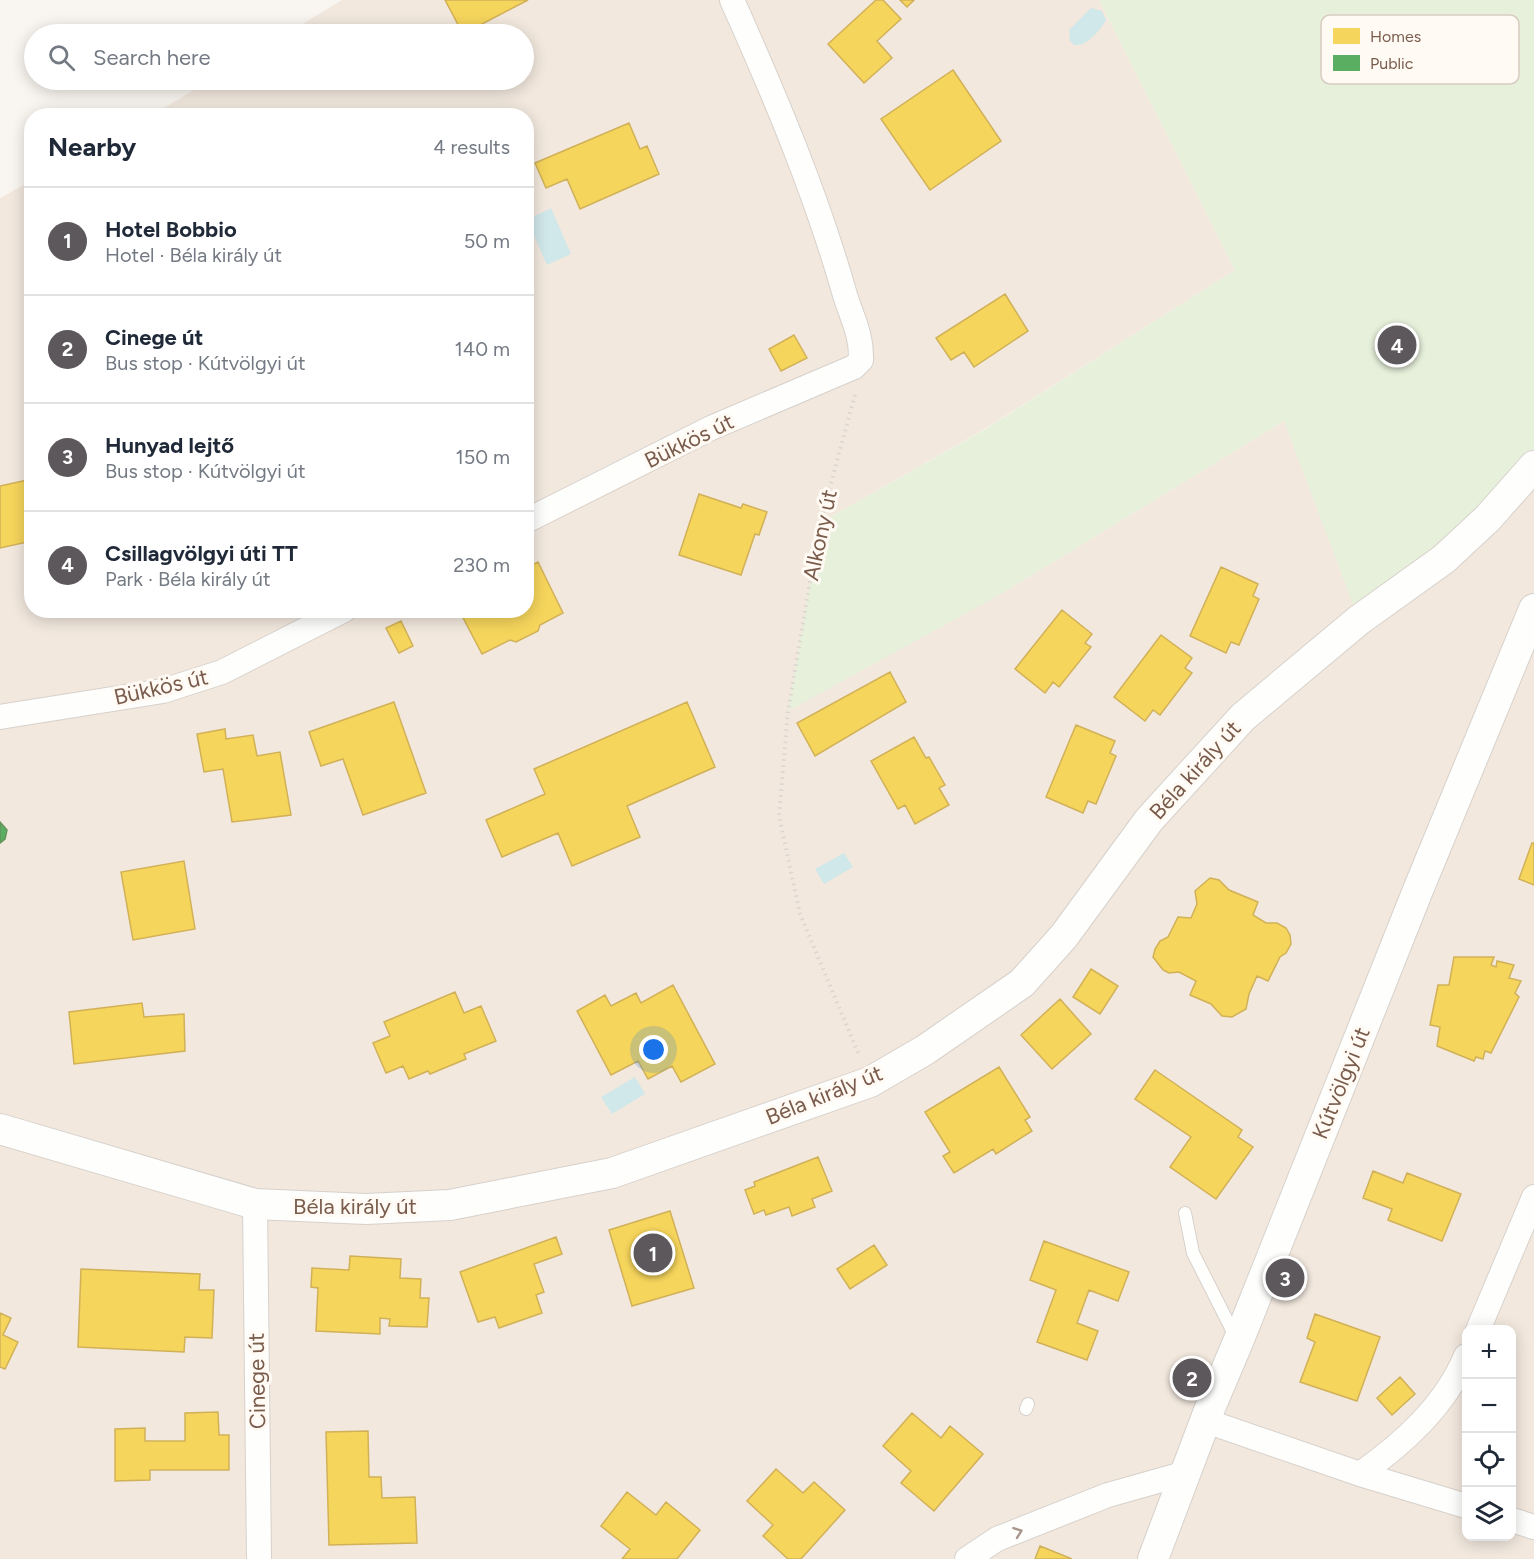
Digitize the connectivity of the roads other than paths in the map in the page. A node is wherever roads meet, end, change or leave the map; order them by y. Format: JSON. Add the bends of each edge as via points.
{"nodes":[{"id":1,"x":732,"y":0,"type":"edge"},
{"id":2,"x":1534,"y":466,"type":"edge"},
{"id":3,"x":534,"y":517,"type":"edge"},
{"id":4,"x":1534,"y":609,"type":"edge"},
{"id":5,"x":328,"y":618,"type":"edge"},
{"id":6,"x":0,"y":717,"type":"edge"},
{"id":7,"x":0,"y":1129,"type":"edge"},
{"id":8,"x":1534,"y":1197,"type":"edge"},
{"id":9,"x":255,"y":1204,"type":"junction"},
{"id":10,"x":1185,"y":1213,"type":"dead end"},
{"id":11,"x":1480,"y":1325,"type":"edge"},
{"id":12,"x":1238,"y":1342,"type":"junction"},
{"id":13,"x":1462,"y":1367,"type":"edge"},
{"id":14,"x":1206,"y":1421,"type":"junction"},
{"id":15,"x":1186,"y":1473,"type":"junction"},
{"id":16,"x":1360,"y":1474,"type":"junction"},
{"id":17,"x":1462,"y":1505,"type":"edge"},
{"id":18,"x":1516,"y":1521,"type":"edge"},
{"id":19,"x":1534,"y":1527,"type":"edge"},
{"id":20,"x":259,"y":1559,"type":"edge"},
{"id":21,"x":967,"y":1559,"type":"edge"},
{"id":22,"x":1153,"y":1559,"type":"edge"}],
"edges":[{"from":1,"to":3,"type":"street","name":"Bükkös út","via":[[773,92],[832,247],[862,346],[861,360],[854,367],[711,428]]},
{"from":2,"to":9,"type":"street","name":"Béla király út","via":[[1488,518],[1444,559],[1359,620],[1243,717],[1149,820],[1064,936],[1022,983],[925,1050],[870,1082],[612,1173],[450,1205],[366,1209]]},
{"from":4,"to":12,"type":"street","name":"Kútvölgyi út"},
{"from":5,"to":6,"type":"street","name":"Bükkös út","via":[[222,672],[163,691]]},
{"from":7,"to":9,"type":"street","name":"Béla király út"},
{"from":8,"to":11,"type":"street"},
{"from":9,"to":20,"type":"street","name":"Cinege út"},
{"from":10,"to":12,"type":"lane","via":[[1193,1253]]},
{"from":12,"to":14,"type":"street","name":"Kútvölgyi út"},
{"from":13,"to":16,"type":"street","via":[[1433,1410],[1398,1447]]},
{"from":14,"to":15,"type":"street","name":"Kútvölgyi út"},
{"from":14,"to":16,"type":"street"},
{"from":21,"to":15,"type":"street","one_way":true,"via":[[997,1539],[1108,1495]]},
{"from":15,"to":22,"type":"street","name":"Kútvölgyi út"},
{"from":16,"to":17,"type":"street"},
{"from":18,"to":19,"type":"street"}]}
